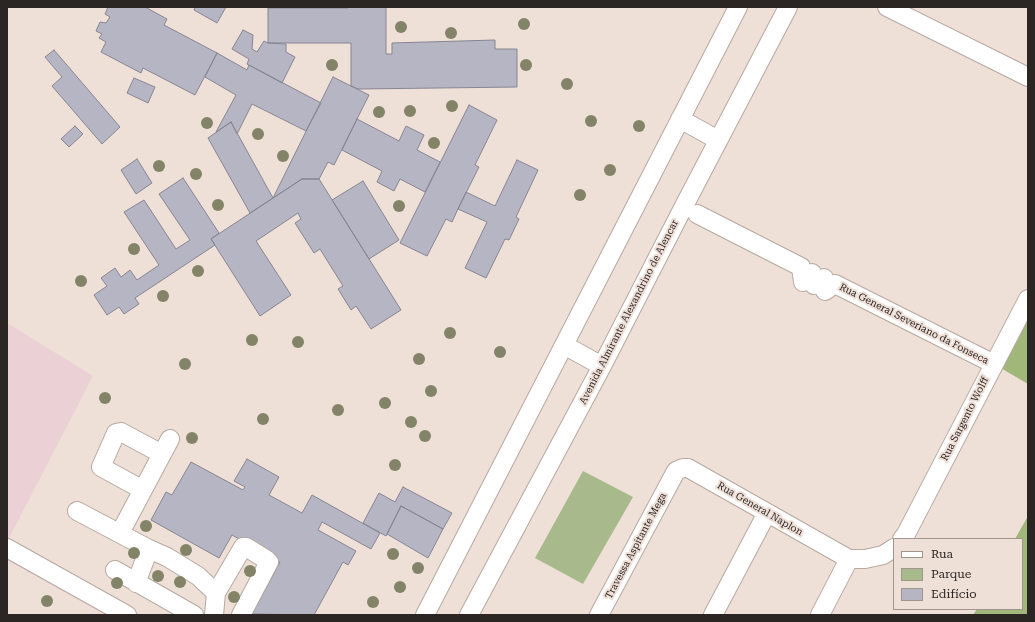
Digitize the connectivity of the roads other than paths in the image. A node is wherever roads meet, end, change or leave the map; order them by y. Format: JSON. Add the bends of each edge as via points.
{"nodes":[{"id":1,"x":738,"y":7,"type":"edge"},
{"id":2,"x":788,"y":7,"type":"edge"},
{"id":3,"x":887,"y":7,"type":"edge"},
{"id":4,"x":1028,"y":77,"type":"edge"},
{"id":5,"x":680,"y":119,"type":"junction"},
{"id":6,"x":718,"y":140,"type":"junction"},
{"id":7,"x":697,"y":214,"type":"dead end"},
{"id":8,"x":1028,"y":299,"type":"edge"},
{"id":9,"x":564,"y":345,"type":"junction"},
{"id":10,"x":994,"y":364,"type":"junction"},
{"id":11,"x":602,"y":366,"type":"junction"},
{"id":12,"x":673,"y":477,"type":"joint"},
{"id":13,"x":143,"y":490,"type":"junction"},
{"id":14,"x":77,"y":511,"type":"dead end"},
{"id":15,"x":767,"y":513,"type":"junction"},
{"id":16,"x":120,"y":534,"type":"junction"},
{"id":17,"x":903,"y":538,"type":"edge"},
{"id":18,"x":7,"y":548,"type":"edge"},
{"id":19,"x":149,"y":549,"type":"junction"},
{"id":20,"x":893,"y":549,"type":"edge"},
{"id":21,"x":848,"y":560,"type":"junction"},
{"id":22,"x":115,"y":570,"type":"dead end"},
{"id":23,"x":136,"y":583,"type":"junction"},
{"id":24,"x":216,"y":593,"type":"junction"},
{"id":25,"x":127,"y":615,"type":"edge"},
{"id":26,"x":194,"y":615,"type":"edge"},
{"id":27,"x":214,"y":615,"type":"edge"},
{"id":28,"x":242,"y":615,"type":"edge"},
{"id":29,"x":425,"y":615,"type":"edge"},
{"id":30,"x":469,"y":615,"type":"edge"},
{"id":31,"x":599,"y":615,"type":"edge"},
{"id":32,"x":713,"y":615,"type":"edge"},
{"id":33,"x":820,"y":615,"type":"edge"}],
"edges":[{"from":1,"to":5,"type":"street"},
{"from":2,"to":6,"type":"street","name":"Avenida Almirante Alexandrino de Alencar"},
{"from":3,"to":4,"type":"street"},
{"from":5,"to":6,"type":"street"},
{"from":5,"to":9,"type":"street"},
{"from":6,"to":11,"type":"street","name":"Avenida Almirante Alexandrino de Alencar"},
{"from":7,"to":10,"type":"street","name":"Rua General Severiano da Fonseca","via":[[801,267],[803,282],[812,273],[814,285],[824,278],[825,291],[835,284]]},
{"from":8,"to":10,"type":"street","name":"Rua Sargento Wolff"},
{"from":9,"to":11,"type":"street"},
{"from":9,"to":29,"type":"street"},
{"from":10,"to":17,"type":"street","name":"Rua Sargento Wolff"},
{"from":11,"to":30,"type":"street","name":"Avenida Almirante Alexandrino de Alencar"},
{"from":12,"to":15,"type":"street","name":"Rua General Naplon","via":[[676,471],[688,468]]},
{"from":12,"to":31,"type":"street","name":"Travessa Aspitante Mega"},
{"from":13,"to":13,"type":"street","via":[[101,467],[116,433],[121,432],[166,446]]},
{"from":13,"to":16,"type":"street"},
{"from":14,"to":16,"type":"street"},
{"from":15,"to":21,"type":"street","name":"Rua General Naplon"},
{"from":15,"to":32,"type":"street"},
{"from":16,"to":19,"type":"street"},
{"from":18,"to":25,"type":"street"},
{"from":19,"to":23,"type":"street"},
{"from":19,"to":24,"type":"street","via":[[198,576]]},
{"from":20,"to":21,"type":"street","via":[[883,555]]},
{"from":21,"to":33,"type":"street"},
{"from":22,"to":23,"type":"street"},
{"from":23,"to":26,"type":"street"},
{"from":24,"to":27,"type":"street"},
{"from":24,"to":28,"type":"street","via":[[243,547],[267,560],[269,562]]}]}
